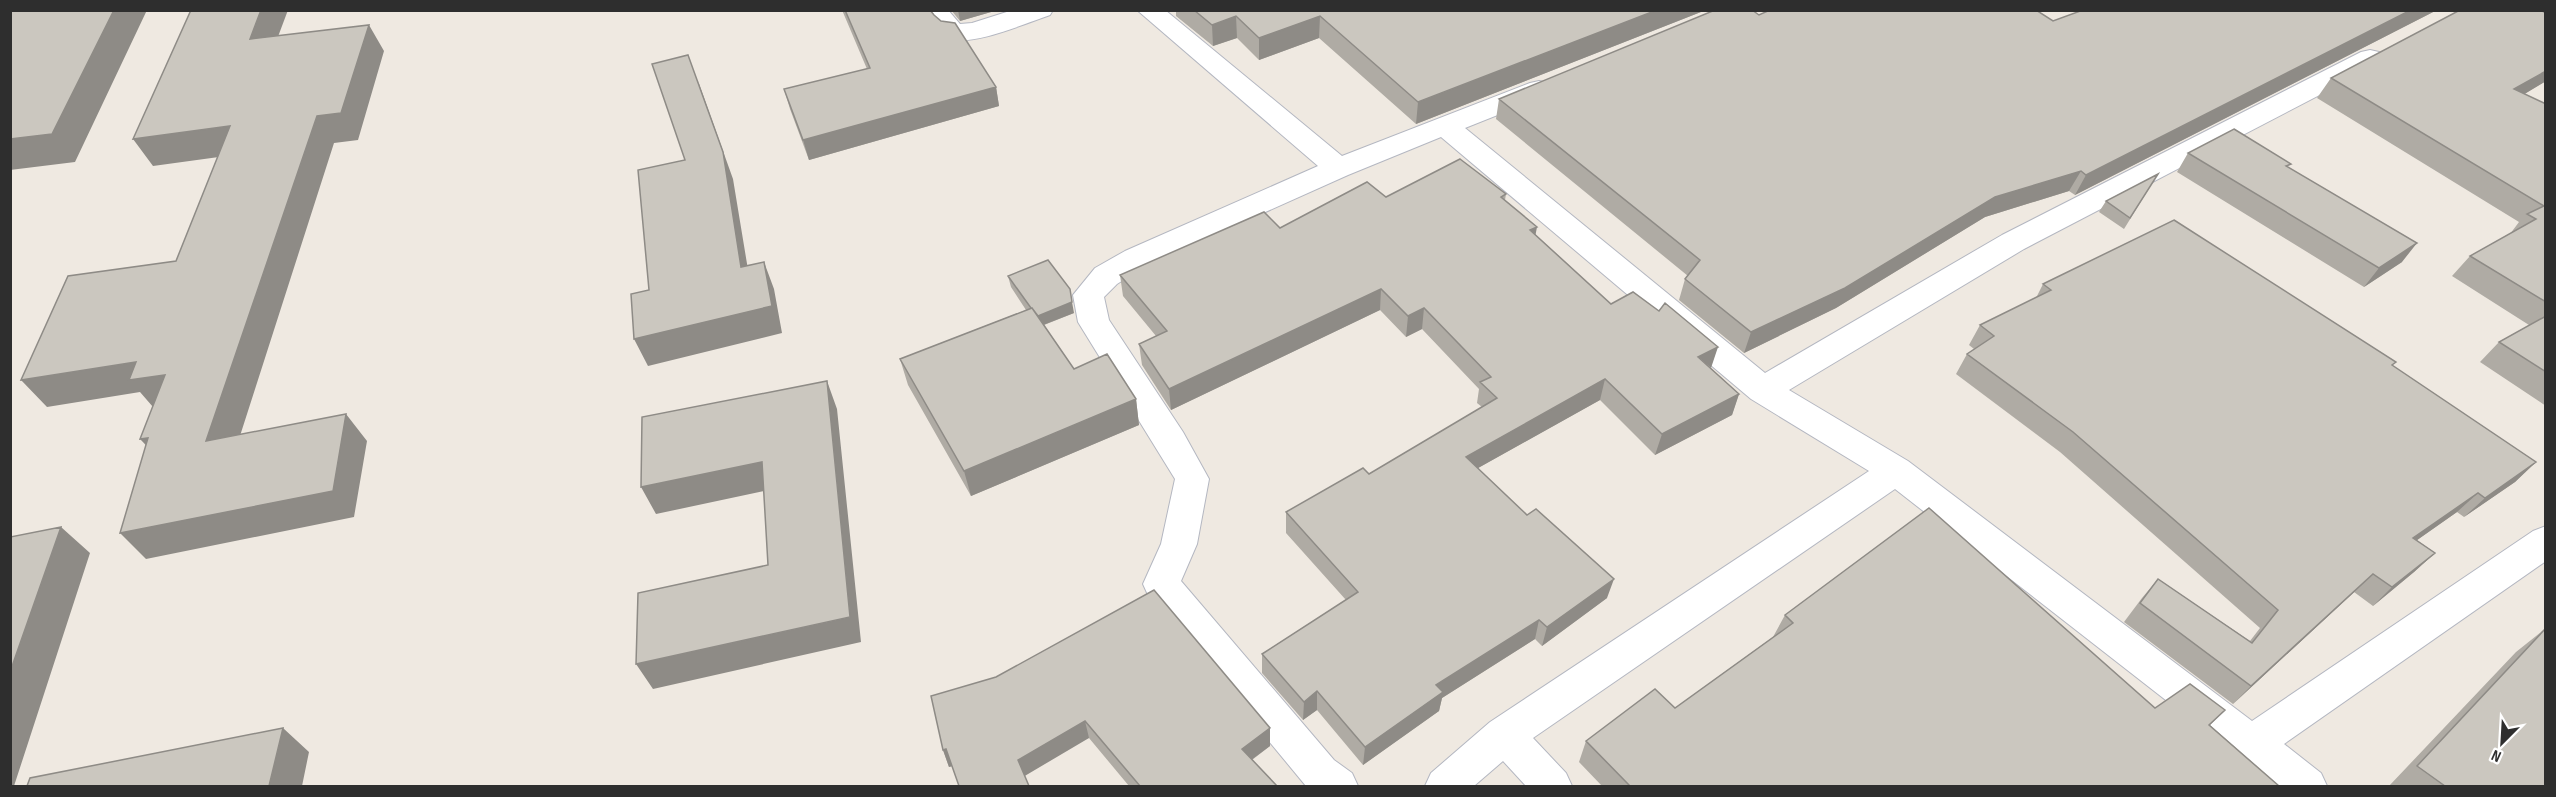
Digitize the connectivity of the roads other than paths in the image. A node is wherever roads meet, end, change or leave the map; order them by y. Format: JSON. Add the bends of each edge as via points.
{"nodes":[{"id":1,"x":934,"y":10,"type":"edge"},
{"id":2,"x":1041,"y":10,"type":"edge"},
{"id":3,"x":1149,"y":10,"type":"edge"},
{"id":4,"x":2389,"y":48,"type":"edge"},
{"id":5,"x":1567,"y":78,"type":"edge"},
{"id":6,"x":1446,"y":127,"type":"junction"},
{"id":7,"x":1338,"y":168,"type":"junction"},
{"id":8,"x":1763,"y":390,"type":"junction"},
{"id":9,"x":1896,"y":471,"type":"junction"},
{"id":10,"x":2546,"y":541,"type":"edge"},
{"id":11,"x":1504,"y":735,"type":"junction"},
{"id":12,"x":2251,"y":744,"type":"junction"},
{"id":13,"x":1338,"y":786,"type":"edge"},
{"id":14,"x":1445,"y":786,"type":"edge"},
{"id":15,"x":1552,"y":786,"type":"edge"},
{"id":16,"x":2307,"y":786,"type":"edge"}],
"edges":[{"from":1,"to":2,"type":"street","via":[[953,32],[974,31]]},
{"from":3,"to":7,"type":"street"},
{"from":4,"to":8,"type":"street","via":[[2013,242]]},
{"from":5,"to":6,"type":"street"},
{"from":6,"to":7,"type":"street"},
{"from":6,"to":8,"type":"street"},
{"from":7,"to":13,"type":"street","via":[[1136,258],[1106,276],[1088,295],[1094,322],[1192,479],[1179,544],[1161,584],[1320,773]]},
{"from":8,"to":9,"type":"street"},
{"from":9,"to":11,"type":"street"},
{"from":9,"to":12,"type":"street"},
{"from":10,"to":12,"type":"street"},
{"from":11,"to":14,"type":"street"},
{"from":11,"to":15,"type":"street"},
{"from":12,"to":16,"type":"street"}]}
